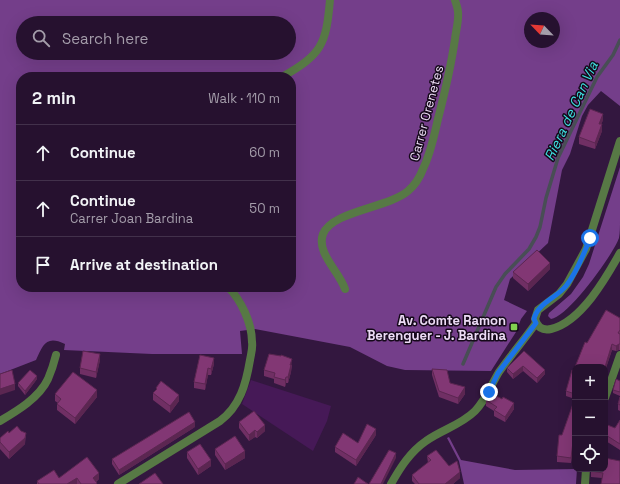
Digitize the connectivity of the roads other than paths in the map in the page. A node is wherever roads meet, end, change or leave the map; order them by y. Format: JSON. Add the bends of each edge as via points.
{"nodes":[{"id":1,"x":330,"y":0,"type":"edge"},
{"id":2,"x":454,"y":0,"type":"edge"},
{"id":3,"x":289,"y":72,"type":"edge"},
{"id":4,"x":620,"y":141,"type":"edge"},
{"id":5,"x":620,"y":253,"type":"edge"},
{"id":6,"x":345,"y":289,"type":"dead end"},
{"id":7,"x":232,"y":292,"type":"edge"},
{"id":8,"x":536,"y":323,"type":"junction"},
{"id":9,"x":56,"y":355,"type":"dead end"},
{"id":10,"x":620,"y":355,"type":"edge"},
{"id":11,"x":608,"y":389,"type":"edge"},
{"id":12,"x":0,"y":421,"type":"edge"},
{"id":13,"x":586,"y":472,"type":"edge"},
{"id":14,"x":118,"y":484,"type":"edge"},
{"id":15,"x":391,"y":484,"type":"edge"},
{"id":16,"x":585,"y":484,"type":"edge"}],
"edges":[{"from":1,"to":3,"type":"street","via":[[329,23],[323,43],[314,55]]},
{"from":2,"to":6,"type":"street","name":"Carrer Orenetes","via":[[458,21],[452,64],[433,140],[420,176],[403,195],[336,220],[323,235],[324,252],[342,279]]},
{"from":4,"to":8,"type":"street","via":[[586,249],[567,284],[559,294],[538,310],[534,319]]},
{"from":5,"to":8,"type":"street","via":[[603,281],[566,323],[544,330]]},
{"from":7,"to":14,"type":"street","via":[[250,326],[252,342],[238,400],[228,415]]},
{"from":8,"to":15,"type":"street","via":[[498,373],[478,407],[466,418],[417,448]]},
{"from":9,"to":12,"type":"street","via":[[48,380],[42,389],[24,406]]},
{"from":10,"to":11,"type":"street"},
{"from":13,"to":16,"type":"street"}]}
